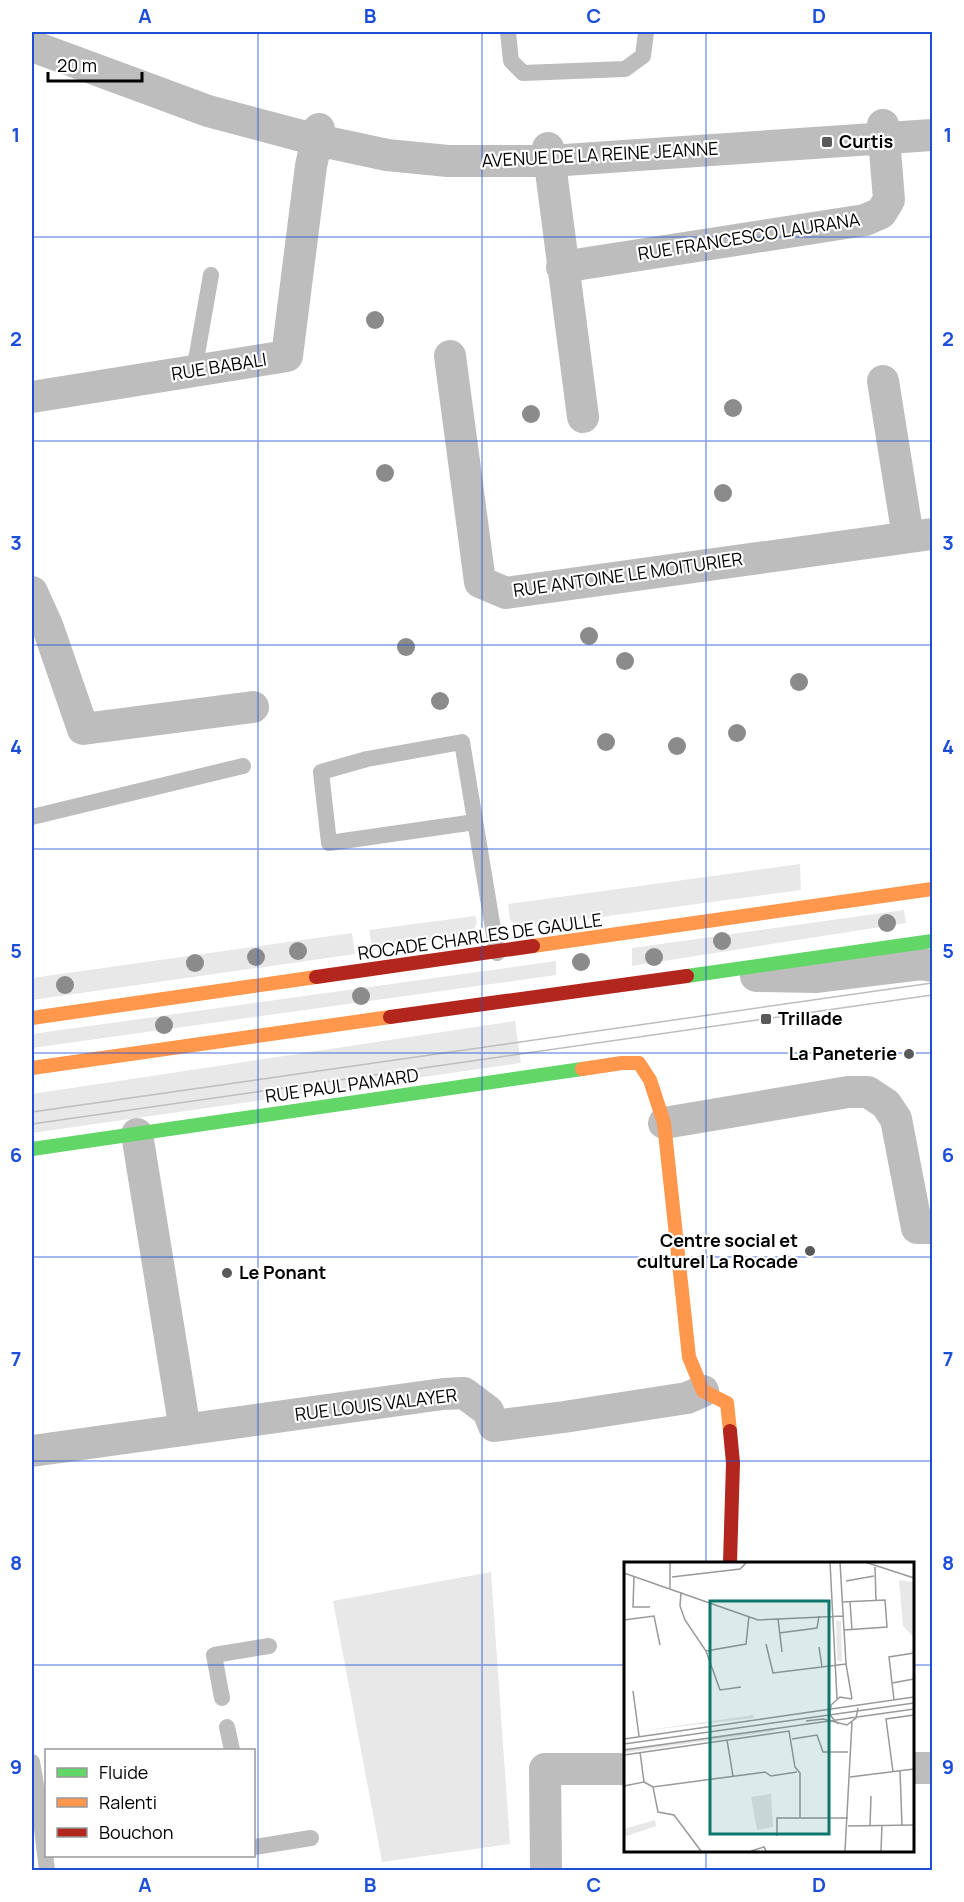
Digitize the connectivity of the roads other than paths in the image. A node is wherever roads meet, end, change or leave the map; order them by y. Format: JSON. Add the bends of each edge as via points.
{"nodes":[{"id":1,"x":508,"y":32,"type":"edge"},
{"id":2,"x":646,"y":32,"type":"edge"},
{"id":3,"x":32,"y":46,"type":"edge"},
{"id":4,"x":884,"y":131,"type":"junction"},
{"id":5,"x":318,"y":135,"type":"junction"},
{"id":6,"x":933,"y":135,"type":"edge"},
{"id":7,"x":549,"y":155,"type":"junction"},
{"id":8,"x":562,"y":267,"type":"junction"},
{"id":9,"x":212,"y":275,"type":"dead end"},
{"id":10,"x":450,"y":356,"type":"dead end"},
{"id":11,"x":194,"y":371,"type":"junction"},
{"id":12,"x":883,"y":381,"type":"dead end"},
{"id":13,"x":32,"y":397,"type":"edge"},
{"id":14,"x":583,"y":417,"type":"dead end"},
{"id":15,"x":920,"y":535,"type":"edge"},
{"id":16,"x":32,"y":592,"type":"edge"},
{"id":17,"x":39,"y":634,"type":"edge"},
{"id":18,"x":254,"y":707,"type":"dead end"},
{"id":19,"x":243,"y":766,"type":"dead end"},
{"id":20,"x":32,"y":817,"type":"edge"},
{"id":21,"x":475,"y":822,"type":"junction"},
{"id":22,"x":933,"y":889,"type":"edge"},
{"id":23,"x":933,"y":941,"type":"edge"},
{"id":24,"x":497,"y":953,"type":"junction"},
{"id":25,"x":933,"y":966,"type":"edge"},
{"id":26,"x":686,"y":976,"type":"junction"},
{"id":27,"x":32,"y":1018,"type":"edge"},
{"id":28,"x":32,"y":1068,"type":"edge"},
{"id":29,"x":664,"y":1123,"type":"junction"},
{"id":30,"x":137,"y":1134,"type":"junction"},
{"id":31,"x":32,"y":1149,"type":"edge"},
{"id":32,"x":933,"y":1228,"type":"edge"},
{"id":33,"x":703,"y":1391,"type":"junction"},
{"id":34,"x":185,"y":1430,"type":"junction"},
{"id":35,"x":32,"y":1451,"type":"edge"},
{"id":36,"x":730,"y":1562,"type":"edge"},
{"id":37,"x":269,"y":1646,"type":"dead end"},
{"id":38,"x":222,"y":1698,"type":"dead end"},
{"id":39,"x":227,"y":1727,"type":"dead end"},
{"id":40,"x":232,"y":1749,"type":"edge"},
{"id":41,"x":32,"y":1762,"type":"edge"},
{"id":42,"x":624,"y":1768,"type":"edge"},
{"id":43,"x":913,"y":1768,"type":"edge"},
{"id":44,"x":933,"y":1768,"type":"edge"},
{"id":45,"x":42,"y":1796,"type":"edge"},
{"id":46,"x":311,"y":1838,"type":"dead end"},
{"id":47,"x":45,"y":1840,"type":"edge"},
{"id":48,"x":255,"y":1846,"type":"edge"},
{"id":49,"x":546,"y":1870,"type":"edge"}],
"edges":[{"from":1,"to":2,"type":"lane","via":[[511,61],[523,73],[624,69],[643,56]]},
{"from":3,"to":5,"type":"street","name":"AVENUE DE LA REINE JEANNE","via":[[208,111]]},
{"from":4,"to":6,"type":"street","name":"AVENUE DE LA REINE JEANNE"},
{"from":4,"to":7,"type":"street","name":"AVENUE DE LA REINE JEANNE"},
{"from":4,"to":8,"type":"street","name":"RUE FRANCESCO LAURANA","via":[[889,200],[881,213],[866,220]]},
{"from":5,"to":7,"type":"street","name":"AVENUE DE LA REINE JEANNE","via":[[387,154],[448,161]]},
{"from":5,"to":11,"type":"street","name":"RUE BABALI","via":[[287,356]]},
{"from":7,"to":8,"type":"street"},
{"from":8,"to":14,"type":"street"},
{"from":9,"to":11,"type":"lane"},
{"from":10,"to":15,"type":"street","name":"RUE ANTOINE LE MOITURIER","via":[[480,582],[506,593]]},
{"from":11,"to":13,"type":"street","name":"RUE BABALI"},
{"from":12,"to":15,"type":"street"},
{"from":16,"to":17,"type":"street"},
{"from":17,"to":18,"type":"street","via":[[82,729]]},
{"from":19,"to":20,"type":"lane"},
{"from":21,"to":21,"type":"lane","via":[[330,843],[321,772],[367,759],[462,742]]},
{"from":21,"to":24,"type":"lane"},
{"from":22,"to":24,"type":"main road","name":"ROCADE CHARLES DE GAULLE"},
{"from":23,"to":26,"type":"main road"},
{"from":24,"to":27,"type":"main road","name":"ROCADE CHARLES DE GAULLE"},
{"from":25,"to":26,"type":"street","via":[[921,964],[815,977]]},
{"from":26,"to":28,"type":"main road"},
{"from":29,"to":30,"type":"main road","name":"RUE PAUL PAMARD","via":[[650,1080],[639,1063],[622,1063]]},
{"from":29,"to":32,"type":"street","via":[[848,1092],[868,1092],[886,1104],[896,1119],[917,1228]]},
{"from":29,"to":33,"type":"main road","via":[[689,1357]]},
{"from":30,"to":31,"type":"main road","name":"RUE PAUL PAMARD"},
{"from":30,"to":34,"type":"street"},
{"from":33,"to":34,"type":"street","name":"RUE LOUIS VALAYER","via":[[687,1398],[494,1426],[488,1411],[464,1393]]},
{"from":33,"to":36,"type":"main road","via":[[727,1403],[734,1463]]},
{"from":34,"to":35,"type":"street","name":"RUE LOUIS VALAYER"},
{"from":37,"to":38,"type":"lane","via":[[214,1655]]},
{"from":39,"to":40,"type":"lane"},
{"from":41,"to":45,"type":"lane"},
{"from":42,"to":49,"type":"street","via":[[545,1769]]},
{"from":43,"to":44,"type":"street"},
{"from":45,"to":47,"type":"lane"},
{"from":46,"to":48,"type":"lane"}]}
